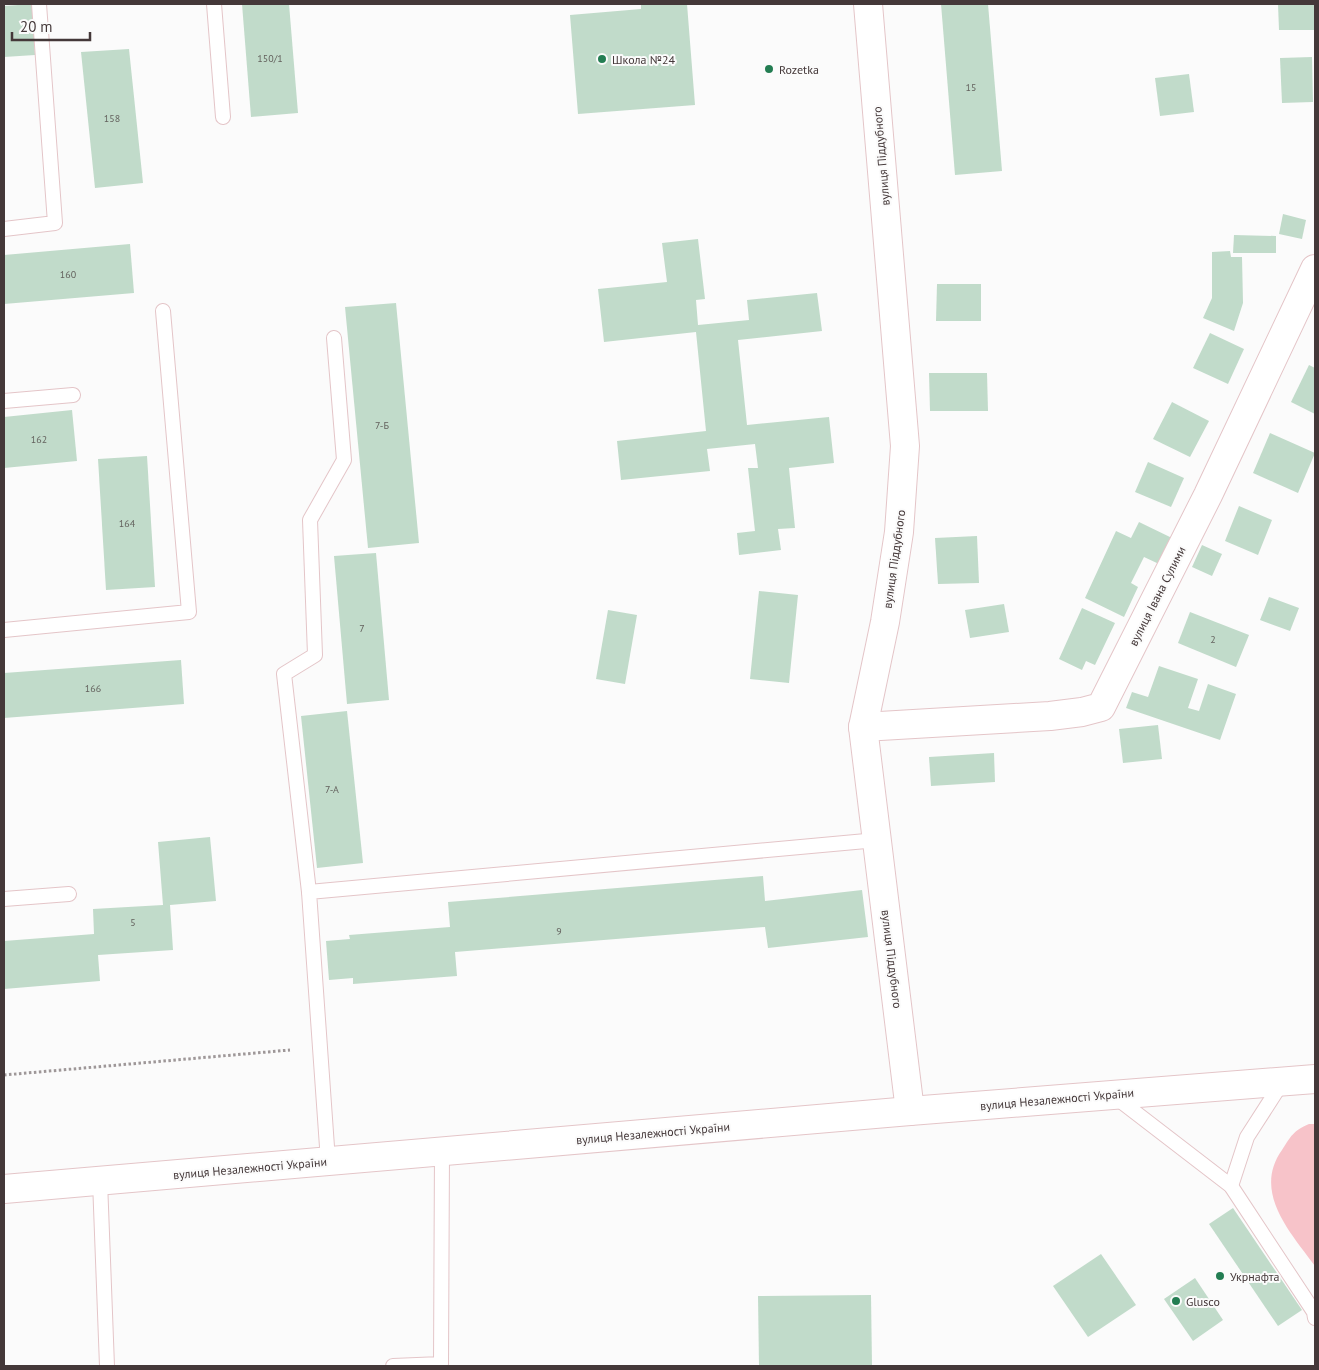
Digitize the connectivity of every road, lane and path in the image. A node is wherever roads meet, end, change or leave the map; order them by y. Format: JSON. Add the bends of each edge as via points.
{"nodes":[{"id":1,"x":39,"y":4,"type":"edge"},
{"id":2,"x":214,"y":4,"type":"edge"},
{"id":3,"x":868,"y":4,"type":"edge"},
{"id":4,"x":223,"y":117,"type":"dead end"},
{"id":5,"x":4,"y":229,"type":"edge"},
{"id":6,"x":1315,"y":269,"type":"edge"},
{"id":7,"x":163,"y":311,"type":"dead end"},
{"id":8,"x":334,"y":338,"type":"dead end"},
{"id":9,"x":73,"y":395,"type":"dead end"},
{"id":10,"x":4,"y":401,"type":"edge"},
{"id":11,"x":4,"y":630,"type":"edge"},
{"id":12,"x":863,"y":727,"type":"junction"},
{"id":13,"x":877,"y":840,"type":"junction"},
{"id":14,"x":309,"y":892,"type":"junction"},
{"id":15,"x":69,"y":894,"type":"dead end"},
{"id":16,"x":4,"y":899,"type":"edge"},
{"id":17,"x":290,"y":1050,"type":"dead end"},
{"id":18,"x":4,"y":1075,"type":"edge"},
{"id":19,"x":1304,"y":1079,"type":"edge"},
{"id":20,"x":1111,"y":1094,"type":"junction"},
{"id":21,"x":910,"y":1111,"type":"junction"},
{"id":22,"x":442,"y":1151,"type":"junction"},
{"id":23,"x":328,"y":1161,"type":"junction"},
{"id":24,"x":100,"y":1181,"type":"junction"},
{"id":25,"x":1230,"y":1186,"type":"junction"},
{"id":26,"x":4,"y":1190,"type":"edge"},
{"id":27,"x":1315,"y":1314,"type":"edge"},
{"id":28,"x":106,"y":1366,"type":"edge"},
{"id":29,"x":393,"y":1366,"type":"edge"}],
"edges":[{"from":1,"to":5,"type":"lane","via":[[55,223]]},
{"from":2,"to":4,"type":"lane"},
{"from":3,"to":12,"type":"street","name":"вулиця Піддубного","via":[[905,446],[899,532],[885,622]]},
{"from":6,"to":12,"type":"street","name":"вулиця Івана Сулими","via":[[1208,495],[1101,707],[1050,716]]},
{"from":7,"to":11,"type":"lane","via":[[189,612]]},
{"from":8,"to":14,"type":"lane","via":[[344,460],[310,520],[315,655],[284,674]]},
{"from":9,"to":10,"type":"lane"},
{"from":12,"to":13,"type":"street","name":"вулиця Піддубного"},
{"from":13,"to":14,"type":"lane"},
{"from":13,"to":21,"type":"street","name":"вулиця Піддубного"},
{"from":14,"to":23,"type":"lane"},
{"from":15,"to":16,"type":"lane"},
{"from":17,"to":18,"type":"path"},
{"from":19,"to":20,"type":"street","name":"вулиця Незалежності України"},
{"from":19,"to":25,"type":"lane","via":[[1247,1137]]},
{"from":20,"to":21,"type":"street","name":"вулиця Незалежності України"},
{"from":20,"to":25,"type":"lane"},
{"from":21,"to":22,"type":"street","name":"вулиця Незалежності України"},
{"from":22,"to":23,"type":"street","name":"вулиця Незалежності України"},
{"from":22,"to":29,"type":"lane","via":[[441,1364]]},
{"from":23,"to":24,"type":"street","name":"вулиця Незалежності України"},
{"from":24,"to":26,"type":"street","name":"вулиця Незалежності України"},
{"from":24,"to":28,"type":"lane"},
{"from":25,"to":27,"type":"lane"}]}
